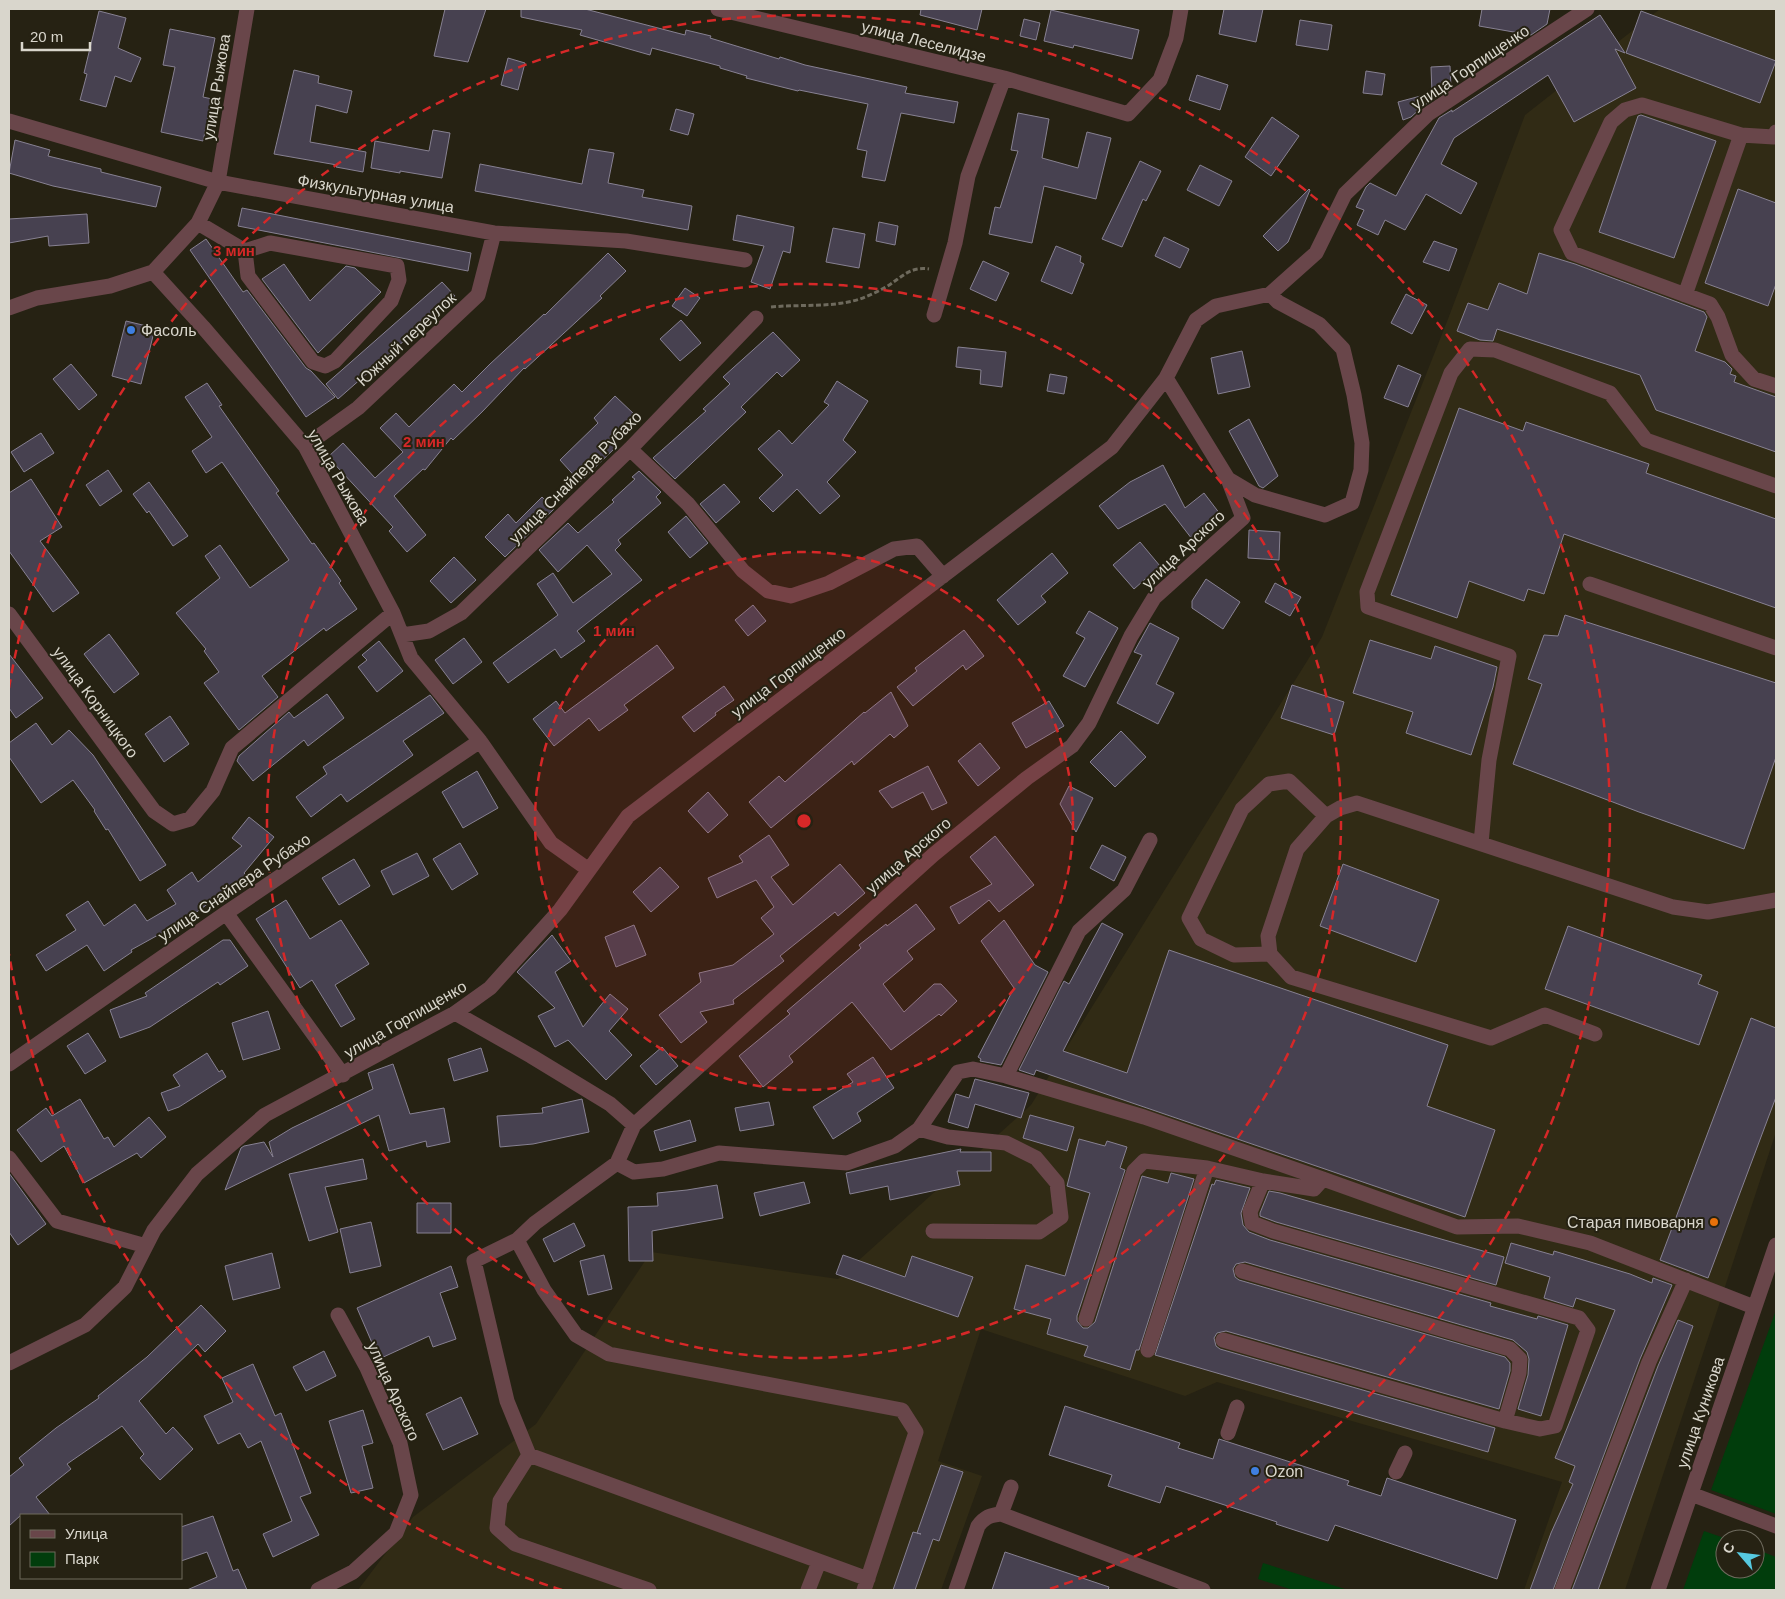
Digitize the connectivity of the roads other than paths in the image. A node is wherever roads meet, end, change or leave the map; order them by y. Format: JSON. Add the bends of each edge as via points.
{"nodes":[{"id":1,"x":246,"y":9,"type":"edge"},
{"id":2,"x":718,"y":9,"type":"edge"},
{"id":3,"x":1182,"y":9,"type":"edge"},
{"id":4,"x":1587,"y":9,"type":"edge"},
{"id":5,"x":1004,"y":78,"type":"junction"},
{"id":6,"x":9,"y":122,"type":"edge"},
{"id":7,"x":1741,"y":135,"type":"junction"},
{"id":8,"x":1775,"y":136,"type":"edge"},
{"id":9,"x":218,"y":182,"type":"junction"},
{"id":10,"x":198,"y":223,"type":"junction"},
{"id":11,"x":494,"y":233,"type":"junction"},
{"id":12,"x":245,"y":250,"type":"junction"},
{"id":13,"x":745,"y":260,"type":"dead end"},
{"id":14,"x":153,"y":272,"type":"junction"},
{"id":15,"x":1270,"y":294,"type":"junction"},
{"id":16,"x":1686,"y":295,"type":"junction"},
{"id":17,"x":9,"y":308,"type":"edge"},
{"id":18,"x":934,"y":316,"type":"dead end"},
{"id":19,"x":756,"y":318,"type":"road end"},
{"id":20,"x":1166,"y":378,"type":"junction"},
{"id":21,"x":1776,"y":386,"type":"edge"},
{"id":22,"x":305,"y":446,"type":"junction"},
{"id":23,"x":630,"y":449,"type":"junction"},
{"id":24,"x":1228,"y":479,"type":"junction"},
{"id":25,"x":1776,"y":486,"type":"edge"},
{"id":26,"x":943,"y":576,"type":"junction"},
{"id":27,"x":1590,"y":584,"type":"dead end"},
{"id":28,"x":393,"y":613,"type":"junction"},
{"id":29,"x":9,"y":614,"type":"edge"},
{"id":30,"x":402,"y":634,"type":"junction"},
{"id":31,"x":1776,"y":648,"type":"edge"},
{"id":32,"x":480,"y":741,"type":"junction"},
{"id":33,"x":1326,"y":816,"type":"junction"},
{"id":34,"x":1150,"y":840,"type":"dead end"},
{"id":35,"x":1481,"y":844,"type":"junction"},
{"id":36,"x":589,"y":870,"type":"junction"},
{"id":37,"x":1776,"y":900,"type":"edge"},
{"id":38,"x":226,"y":913,"type":"junction"},
{"id":39,"x":1270,"y":954,"type":"junction"},
{"id":40,"x":456,"y":1013,"type":"junction"},
{"id":41,"x":1596,"y":1034,"type":"dead end"},
{"id":42,"x":9,"y":1064,"type":"edge"},
{"id":43,"x":343,"y":1075,"type":"junction"},
{"id":44,"x":1006,"y":1076,"type":"junction"},
{"id":45,"x":634,"y":1125,"type":"junction"},
{"id":46,"x":919,"y":1129,"type":"junction"},
{"id":47,"x":9,"y":1158,"type":"edge"},
{"id":48,"x":617,"y":1163,"type":"junction"},
{"id":49,"x":1207,"y":1168,"type":"junction"},
{"id":50,"x":1323,"y":1179,"type":"junction"},
{"id":51,"x":1262,"y":1181,"type":"junction"},
{"id":52,"x":933,"y":1231,"type":"dead end"},
{"id":53,"x":517,"y":1240,"type":"junction"},
{"id":54,"x":1776,"y":1245,"type":"edge"},
{"id":55,"x":146,"y":1246,"type":"junction"},
{"id":56,"x":1772,"y":1269,"type":"edge"},
{"id":57,"x":1242,"y":1271,"type":"dead end"},
{"id":58,"x":1686,"y":1280,"type":"junction"},
{"id":59,"x":1754,"y":1307,"type":"junction"},
{"id":60,"x":338,"y":1315,"type":"dead end"},
{"id":61,"x":1086,"y":1319,"type":"dead end"},
{"id":62,"x":1223,"y":1340,"type":"dead end"},
{"id":63,"x":1148,"y":1350,"type":"dead end"},
{"id":64,"x":9,"y":1363,"type":"edge"},
{"id":65,"x":1237,"y":1407,"type":"dead end"},
{"id":66,"x":1505,"y":1421,"type":"junction"},
{"id":67,"x":1228,"y":1433,"type":"dead end"},
{"id":68,"x":1405,"y":1453,"type":"dead end"},
{"id":69,"x":529,"y":1456,"type":"junction"},
{"id":70,"x":1396,"y":1472,"type":"dead end"},
{"id":71,"x":1010,"y":1487,"type":"dead end"},
{"id":72,"x":1691,"y":1494,"type":"junction"},
{"id":73,"x":1001,"y":1514,"type":"junction"},
{"id":74,"x":1776,"y":1526,"type":"edge"},
{"id":75,"x":819,"y":1562,"type":"junction"},
{"id":76,"x":866,"y":1585,"type":"edge"},
{"id":77,"x":318,"y":1590,"type":"edge"},
{"id":78,"x":650,"y":1590,"type":"edge"},
{"id":79,"x":808,"y":1590,"type":"edge"},
{"id":80,"x":956,"y":1590,"type":"edge"},
{"id":81,"x":1202,"y":1590,"type":"edge"},
{"id":82,"x":1562,"y":1590,"type":"edge"},
{"id":83,"x":1658,"y":1590,"type":"edge"}],
"edges":[{"from":1,"to":9,"type":"street","name":"улица Рыжова"},
{"from":2,"to":5,"type":"street","name":"улица Леселидзе"},
{"from":3,"to":5,"type":"street","name":"улица Леселидзе","via":[[1176,38],[1160,80],[1128,114]]},
{"from":4,"to":15,"type":"street","name":"улица Горпищенко","via":[[1428,114],[1346,194],[1316,253]]},
{"from":5,"to":18,"type":"street","name":"улица Леселидзе","via":[[968,176],[955,243]]},
{"from":6,"to":9,"type":"street","name":"Физкультурная улица"},
{"from":7,"to":8,"type":"street"},
{"from":7,"to":16,"type":"street"},
{"from":7,"to":16,"type":"street","via":[[1642,105],[1625,110],[1611,122],[1561,230],[1572,253]]},
{"from":9,"to":10,"type":"street","name":"улица Рыжова"},
{"from":9,"to":11,"type":"street","name":"Физкультурная улица"},
{"from":10,"to":12,"type":"street"},
{"from":10,"to":14,"type":"street","name":"улица Рыжова"},
{"from":11,"to":13,"type":"street","name":"Физкультурная улица","via":[[626,242]]},
{"from":11,"to":22,"type":"street","name":"Южный переулок","via":[[478,295],[358,408]]},
{"from":12,"to":12,"type":"street","via":[[270,243],[397,266],[399,280],[391,301],[335,361],[325,366],[313,362],[248,276]]},
{"from":14,"to":17,"type":"street","via":[[110,286],[37,298]]},
{"from":14,"to":22,"type":"street","name":"улица Рыжова"},
{"from":15,"to":20,"type":"street","name":"улица Горпищенко","via":[[1216,306],[1196,320]]},
{"from":15,"to":24,"type":"street","via":[[1278,302],[1319,324],[1343,349],[1362,443],[1362,470],[1352,502],[1325,514],[1255,495]]},
{"from":16,"to":21,"type":"street","via":[[1710,304],[1732,355],[1754,379]]},
{"from":19,"to":23,"type":"street","name":"улица Снайпера Рубахо"},
{"from":20,"to":24,"type":"street"},
{"from":20,"to":26,"type":"street","name":"улица Горпищенко","via":[[1112,447]]},
{"from":22,"to":28,"type":"street","name":"улица Рыжова"},
{"from":23,"to":26,"type":"street","via":[[688,504],[744,571],[768,591],[791,596],[829,582],[894,549],[916,546]]},
{"from":23,"to":30,"type":"street","name":"улица Снайпера Рубахо","via":[[460,614],[429,631]]},
{"from":24,"to":45,"type":"street","name":"улица Арского","via":[[1243,518],[1154,598],[1131,636],[1089,723],[1072,746],[1027,778],[933,855]]},
{"from":25,"to":35,"type":"street","via":[[1646,440],[1610,393],[1495,350],[1470,349],[1451,373],[1367,592],[1368,607],[1509,656],[1489,760]]},
{"from":26,"to":36,"type":"street","name":"улица Горпищенко","via":[[628,816]]},
{"from":27,"to":31,"type":"street"},
{"from":28,"to":29,"type":"street","name":"улица Корницкого","via":[[232,748],[213,791],[190,819],[174,824],[154,811]]},
{"from":28,"to":30,"type":"street","name":"улица Рыжова"},
{"from":30,"to":32,"type":"street","name":"улица Рыжова","via":[[411,658]]},
{"from":32,"to":36,"type":"street","name":"улица Рыжова","via":[[551,843]]},
{"from":32,"to":38,"type":"street","name":"улица Снайпера Рубахо"},
{"from":33,"to":35,"type":"street","via":[[1357,803]]},
{"from":33,"to":39,"type":"street","via":[[1298,849],[1268,936]]},
{"from":33,"to":39,"type":"street","via":[[1289,781],[1269,784],[1242,809],[1189,918],[1201,939],[1234,955]]},
{"from":34,"to":44,"type":"street","via":[[1124,890],[1079,931]]},
{"from":35,"to":37,"type":"street","via":[[1673,907],[1708,912]]},
{"from":36,"to":40,"type":"street","name":"улица Горпищенко","via":[[560,910],[490,988]]},
{"from":38,"to":42,"type":"street","name":"улица Снайпера Рубахо"},
{"from":38,"to":43,"type":"street"},
{"from":39,"to":41,"type":"street","via":[[1291,977],[1491,1038],[1545,1015]]},
{"from":40,"to":43,"type":"street","name":"улица Горпищенко"},
{"from":40,"to":45,"type":"street","via":[[610,1104]]},
{"from":43,"to":55,"type":"street","name":"улица Горпищенко","via":[[265,1115],[203,1168],[154,1230]]},
{"from":44,"to":46,"type":"street","via":[[972,1069],[958,1072]]},
{"from":44,"to":50,"type":"street","via":[[1144,1117]]},
{"from":45,"to":48,"type":"street","name":"улица Арского"},
{"from":46,"to":48,"type":"street","via":[[895,1146],[847,1163],[719,1153],[662,1169],[634,1172]]},
{"from":46,"to":52,"type":"street","via":[[948,1137],[1006,1142],[1036,1158],[1057,1184],[1061,1217],[1039,1232]]},
{"from":47,"to":55,"type":"street","via":[[57,1221]]},
{"from":48,"to":53,"type":"street","name":"улица Арского"},
{"from":49,"to":51,"type":"street"},
{"from":49,"to":61,"type":"street","via":[[1144,1161],[1134,1171]]},
{"from":49,"to":63,"type":"street"},
{"from":50,"to":51,"type":"street","via":[[1314,1189]]},
{"from":50,"to":58,"type":"street","via":[[1457,1227],[1518,1226],[1590,1243]]},
{"from":51,"to":66,"type":"street","via":[[1250,1212],[1252,1222],[1579,1318],[1588,1330],[1555,1426],[1540,1429]]},
{"from":53,"to":69,"type":"street","name":"улица Арского","via":[[474,1261],[507,1401]]},
{"from":53,"to":76,"type":"street","via":[[544,1290],[576,1335],[609,1354],[902,1410],[916,1432]]},
{"from":54,"to":56,"type":"street","name":"улица Куникова"},
{"from":55,"to":64,"type":"street","name":"улица Горпищенко","via":[[125,1287],[85,1325]]},
{"from":56,"to":59,"type":"street","name":"улица Куникова"},
{"from":57,"to":66,"type":"street","via":[[1510,1349],[1520,1359],[1519,1374]]},
{"from":58,"to":59,"type":"street"},
{"from":58,"to":82,"type":"street","via":[[1649,1362]]},
{"from":59,"to":72,"type":"street","name":"улица Куникова"},
{"from":60,"to":77,"type":"street","name":"улица Арского","via":[[367,1368],[400,1443],[411,1495],[396,1533],[353,1572]]},
{"from":62,"to":66,"type":"street"},
{"from":65,"to":67,"type":"street"},
{"from":68,"to":70,"type":"street"},
{"from":69,"to":75,"type":"street"},
{"from":69,"to":78,"type":"street","via":[[500,1501],[497,1528],[515,1544]]},
{"from":71,"to":73,"type":"street"},
{"from":72,"to":74,"type":"street"},
{"from":72,"to":83,"type":"street","name":"улица Куникова"},
{"from":73,"to":80,"type":"street","via":[[984,1518],[978,1526]]},
{"from":73,"to":81,"type":"street"},
{"from":75,"to":76,"type":"street"},
{"from":75,"to":79,"type":"street"}]}
